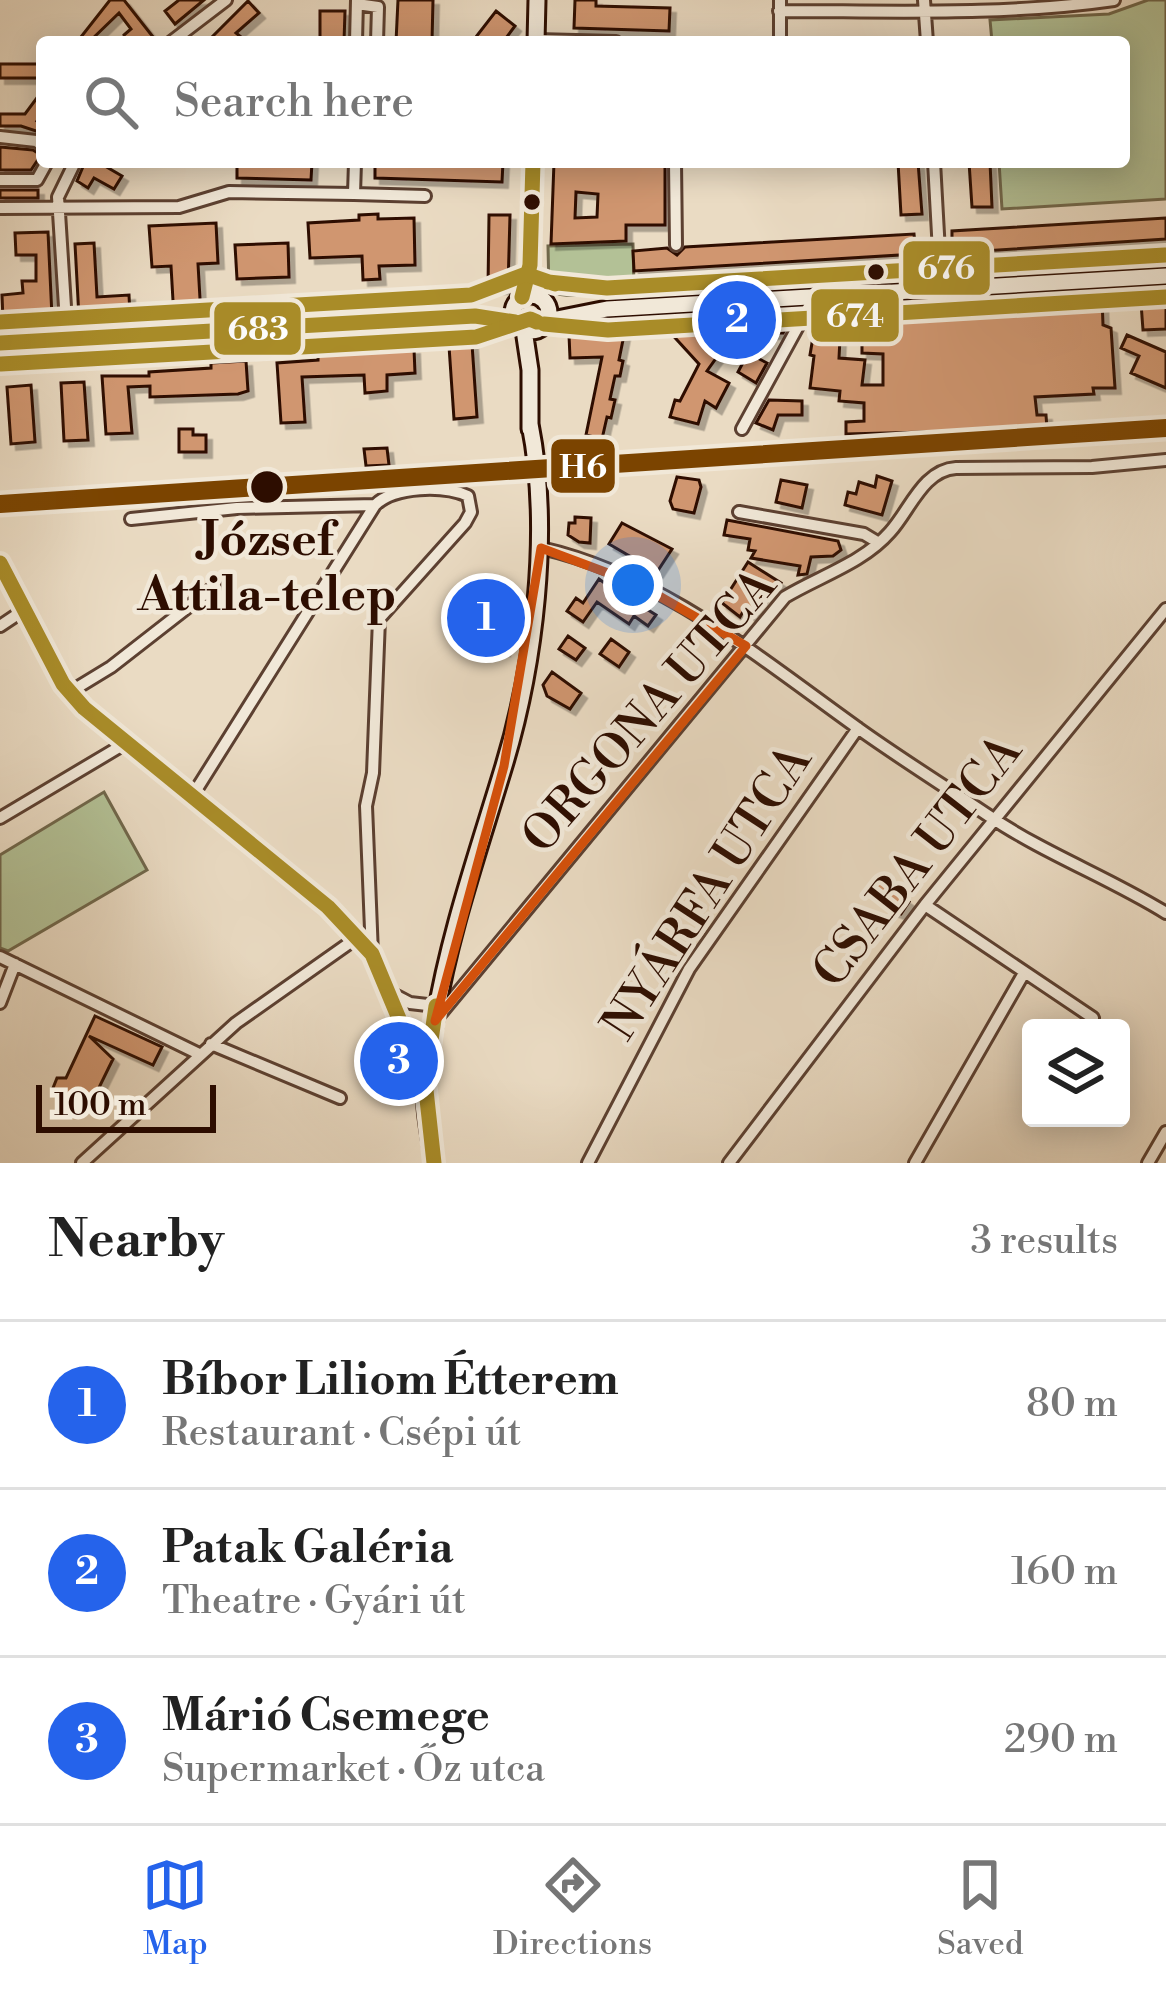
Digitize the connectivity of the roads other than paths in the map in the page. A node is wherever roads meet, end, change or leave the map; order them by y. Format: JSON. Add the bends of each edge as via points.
{"nodes":[{"id":1,"x":226,"y":0,"type":"edge"},
{"id":2,"x":537,"y":0,"type":"edge"},
{"id":3,"x":1114,"y":0,"type":"edge"},
{"id":4,"x":357,"y":2,"type":"edge"},
{"id":5,"x":1075,"y":3,"type":"edge"},
{"id":6,"x":780,"y":5,"type":"edge"},
{"id":7,"x":924,"y":6,"type":"edge"},
{"id":8,"x":179,"y":36,"type":"edge"},
{"id":9,"x":356,"y":36,"type":"edge"},
{"id":10,"x":377,"y":36,"type":"edge"},
{"id":11,"x":536,"y":36,"type":"edge"},
{"id":12,"x":780,"y":36,"type":"edge"},
{"id":13,"x":926,"y":36,"type":"edge"},
{"id":14,"x":0,"y":137,"type":"edge"},
{"id":15,"x":36,"y":141,"type":"edge"},
{"id":16,"x":44,"y":168,"type":"edge"},
{"id":17,"x":71,"y":168,"type":"edge"},
{"id":18,"x":355,"y":168,"type":"edge"},
{"id":19,"x":532,"y":168,"type":"edge"},
{"id":20,"x":675,"y":168,"type":"edge"},
{"id":21,"x":934,"y":168,"type":"edge"},
{"id":22,"x":37,"y":180,"type":"junction"},
{"id":23,"x":0,"y":181,"type":"edge"},
{"id":24,"x":354,"y":194,"type":"junction"},
{"id":25,"x":425,"y":196,"type":"dead end"},
{"id":26,"x":59,"y":207,"type":"junction"},
{"id":27,"x":0,"y":208,"type":"edge"},
{"id":28,"x":676,"y":244,"type":"dead end"},
{"id":29,"x":1166,"y":276,"type":"edge"},
{"id":30,"x":940,"y":288,"type":"junction"},
{"id":31,"x":814,"y":297,"type":"junction"},
{"id":32,"x":531,"y":300,"type":"junction"},
{"id":33,"x":607,"y":309,"type":"junction"},
{"id":34,"x":475,"y":316,"type":"junction"},
{"id":35,"x":531,"y":326,"type":"junction"},
{"id":36,"x":67,"y":338,"type":"junction"},
{"id":37,"x":0,"y":343,"type":"edge"},
{"id":38,"x":742,"y":429,"type":"dead end"},
{"id":39,"x":1166,"y":460,"type":"edge"},
{"id":40,"x":375,"y":505,"type":"junction"},
{"id":41,"x":739,"y":512,"type":"dead end"},
{"id":42,"x":131,"y":519,"type":"dead end"},
{"id":43,"x":879,"y":543,"type":"junction"},
{"id":44,"x":541,"y":548,"type":"junction"},
{"id":45,"x":0,"y":563,"type":"edge"},
{"id":46,"x":215,"y":586,"type":"dead end"},
{"id":47,"x":1166,"y":609,"type":"edge"},
{"id":48,"x":24,"y":610,"type":"junction"},
{"id":49,"x":0,"y":626,"type":"edge"},
{"id":50,"x":746,"y":646,"type":"junction"},
{"id":51,"x":70,"y":692,"type":"junction"},
{"id":52,"x":858,"y":728,"type":"junction"},
{"id":53,"x":126,"y":743,"type":"junction"},
{"id":54,"x":193,"y":796,"type":"junction"},
{"id":55,"x":0,"y":818,"type":"edge"},
{"id":56,"x":994,"y":820,"type":"junction"},
{"id":57,"x":926,"y":905,"type":"junction"},
{"id":58,"x":1166,"y":913,"type":"edge"},
{"id":59,"x":358,"y":937,"type":"junction"},
{"id":60,"x":372,"y":954,"type":"junction"},
{"id":61,"x":0,"y":957,"type":"edge"},
{"id":62,"x":15,"y":964,"type":"junction"},
{"id":63,"x":1024,"y":973,"type":"junction"},
{"id":64,"x":388,"y":992,"type":"junction"},
{"id":65,"x":0,"y":1003,"type":"edge"},
{"id":66,"x":436,"y":1014,"type":"junction"},
{"id":67,"x":1093,"y":1018,"type":"dead end"},
{"id":68,"x":211,"y":1044,"type":"junction"},
{"id":69,"x":200,"y":1054,"type":"junction"},
{"id":70,"x":425,"y":1081,"type":"junction"},
{"id":71,"x":340,"y":1098,"type":"dead end"},
{"id":72,"x":1166,"y":1132,"type":"edge"},
{"id":73,"x":82,"y":1163,"type":"edge"},
{"id":74,"x":434,"y":1163,"type":"edge"},
{"id":75,"x":589,"y":1163,"type":"edge"},
{"id":76,"x":729,"y":1163,"type":"edge"},
{"id":77,"x":915,"y":1163,"type":"edge"},
{"id":78,"x":1148,"y":1163,"type":"edge"}],
"edges":[{"from":1,"to":8,"type":"street"},
{"from":2,"to":11,"type":"street"},
{"from":3,"to":5,"type":"street"},
{"from":4,"to":9,"type":"street"},
{"from":4,"to":10,"type":"street","via":[[377,7]]},
{"from":5,"to":7,"type":"street"},
{"from":6,"to":7,"type":"street"},
{"from":6,"to":12,"type":"street"},
{"from":7,"to":13,"type":"street"},
{"from":14,"to":15,"type":"street"},
{"from":16,"to":22,"type":"street"},
{"from":17,"to":26,"type":"street"},
{"from":18,"to":24,"type":"street"},
{"from":19,"to":32,"type":"street"},
{"from":20,"to":28,"type":"street"},
{"from":21,"to":30,"type":"street"},
{"from":22,"to":23,"type":"street"},
{"from":22,"to":26,"type":"street"},
{"from":24,"to":25,"type":"street"},
{"from":24,"to":26,"type":"street","via":[[230,192],[179,207]]},
{"from":26,"to":27,"type":"street"},
{"from":26,"to":36,"type":"street"},
{"from":29,"to":30,"type":"street"},
{"from":30,"to":31,"type":"street"},
{"from":31,"to":33,"type":"street"},
{"from":31,"to":38,"type":"street"},
{"from":32,"to":33,"type":"street"},
{"from":32,"to":34,"type":"street"},
{"from":32,"to":35,"type":"street"},
{"from":32,"to":35,"type":"street"},
{"from":33,"to":35,"type":"street"},
{"from":34,"to":35,"type":"street"},
{"from":34,"to":36,"type":"street"},
{"from":35,"to":44,"type":"street","via":[[530,488]]},
{"from":36,"to":37,"type":"street"},
{"from":39,"to":43,"type":"street","name":"ORGONA UTCA","via":[[936,472]]},
{"from":40,"to":42,"type":"street"},
{"from":40,"to":54,"type":"street"},
{"from":40,"to":60,"type":"street","via":[[383,496],[442,489],[468,496],[471,512],[379,620],[367,806]]},
{"from":41,"to":43,"type":"street"},
{"from":43,"to":50,"type":"street","name":"ORGONA UTCA","via":[[785,597]]},
{"from":44,"to":50,"type":"street","via":[[640,585]]},
{"from":44,"to":66,"type":"street","via":[[504,766],[455,918]]},
{"from":45,"to":48,"type":"street"},
{"from":46,"to":51,"type":"street"},
{"from":47,"to":56,"type":"street","name":"CSABA UTCA"},
{"from":48,"to":49,"type":"street"},
{"from":48,"to":51,"type":"street"},
{"from":50,"to":52,"type":"street"},
{"from":50,"to":66,"type":"street","name":"ORGONA UTCA"},
{"from":51,"to":53,"type":"street"},
{"from":52,"to":56,"type":"street"},
{"from":52,"to":75,"type":"street","name":"NYÁRFA UTCA","via":[[689,969]]},
{"from":53,"to":54,"type":"street"},
{"from":53,"to":55,"type":"street"},
{"from":54,"to":59,"type":"street"},
{"from":56,"to":57,"type":"street","name":"CSABA UTCA"},
{"from":56,"to":58,"type":"street"},
{"from":57,"to":63,"type":"street"},
{"from":57,"to":76,"type":"street","name":"CSABA UTCA"},
{"from":59,"to":60,"type":"street"},
{"from":59,"to":68,"type":"street"},
{"from":60,"to":64,"type":"street"},
{"from":61,"to":62,"type":"street"},
{"from":62,"to":65,"type":"street"},
{"from":62,"to":69,"type":"street"},
{"from":63,"to":67,"type":"street"},
{"from":63,"to":77,"type":"street"},
{"from":64,"to":66,"type":"street"},
{"from":64,"to":70,"type":"street"},
{"from":66,"to":70,"type":"street"},
{"from":68,"to":69,"type":"street"},
{"from":68,"to":71,"type":"street"},
{"from":69,"to":73,"type":"street"},
{"from":70,"to":74,"type":"street"},
{"from":72,"to":78,"type":"street"}]}
